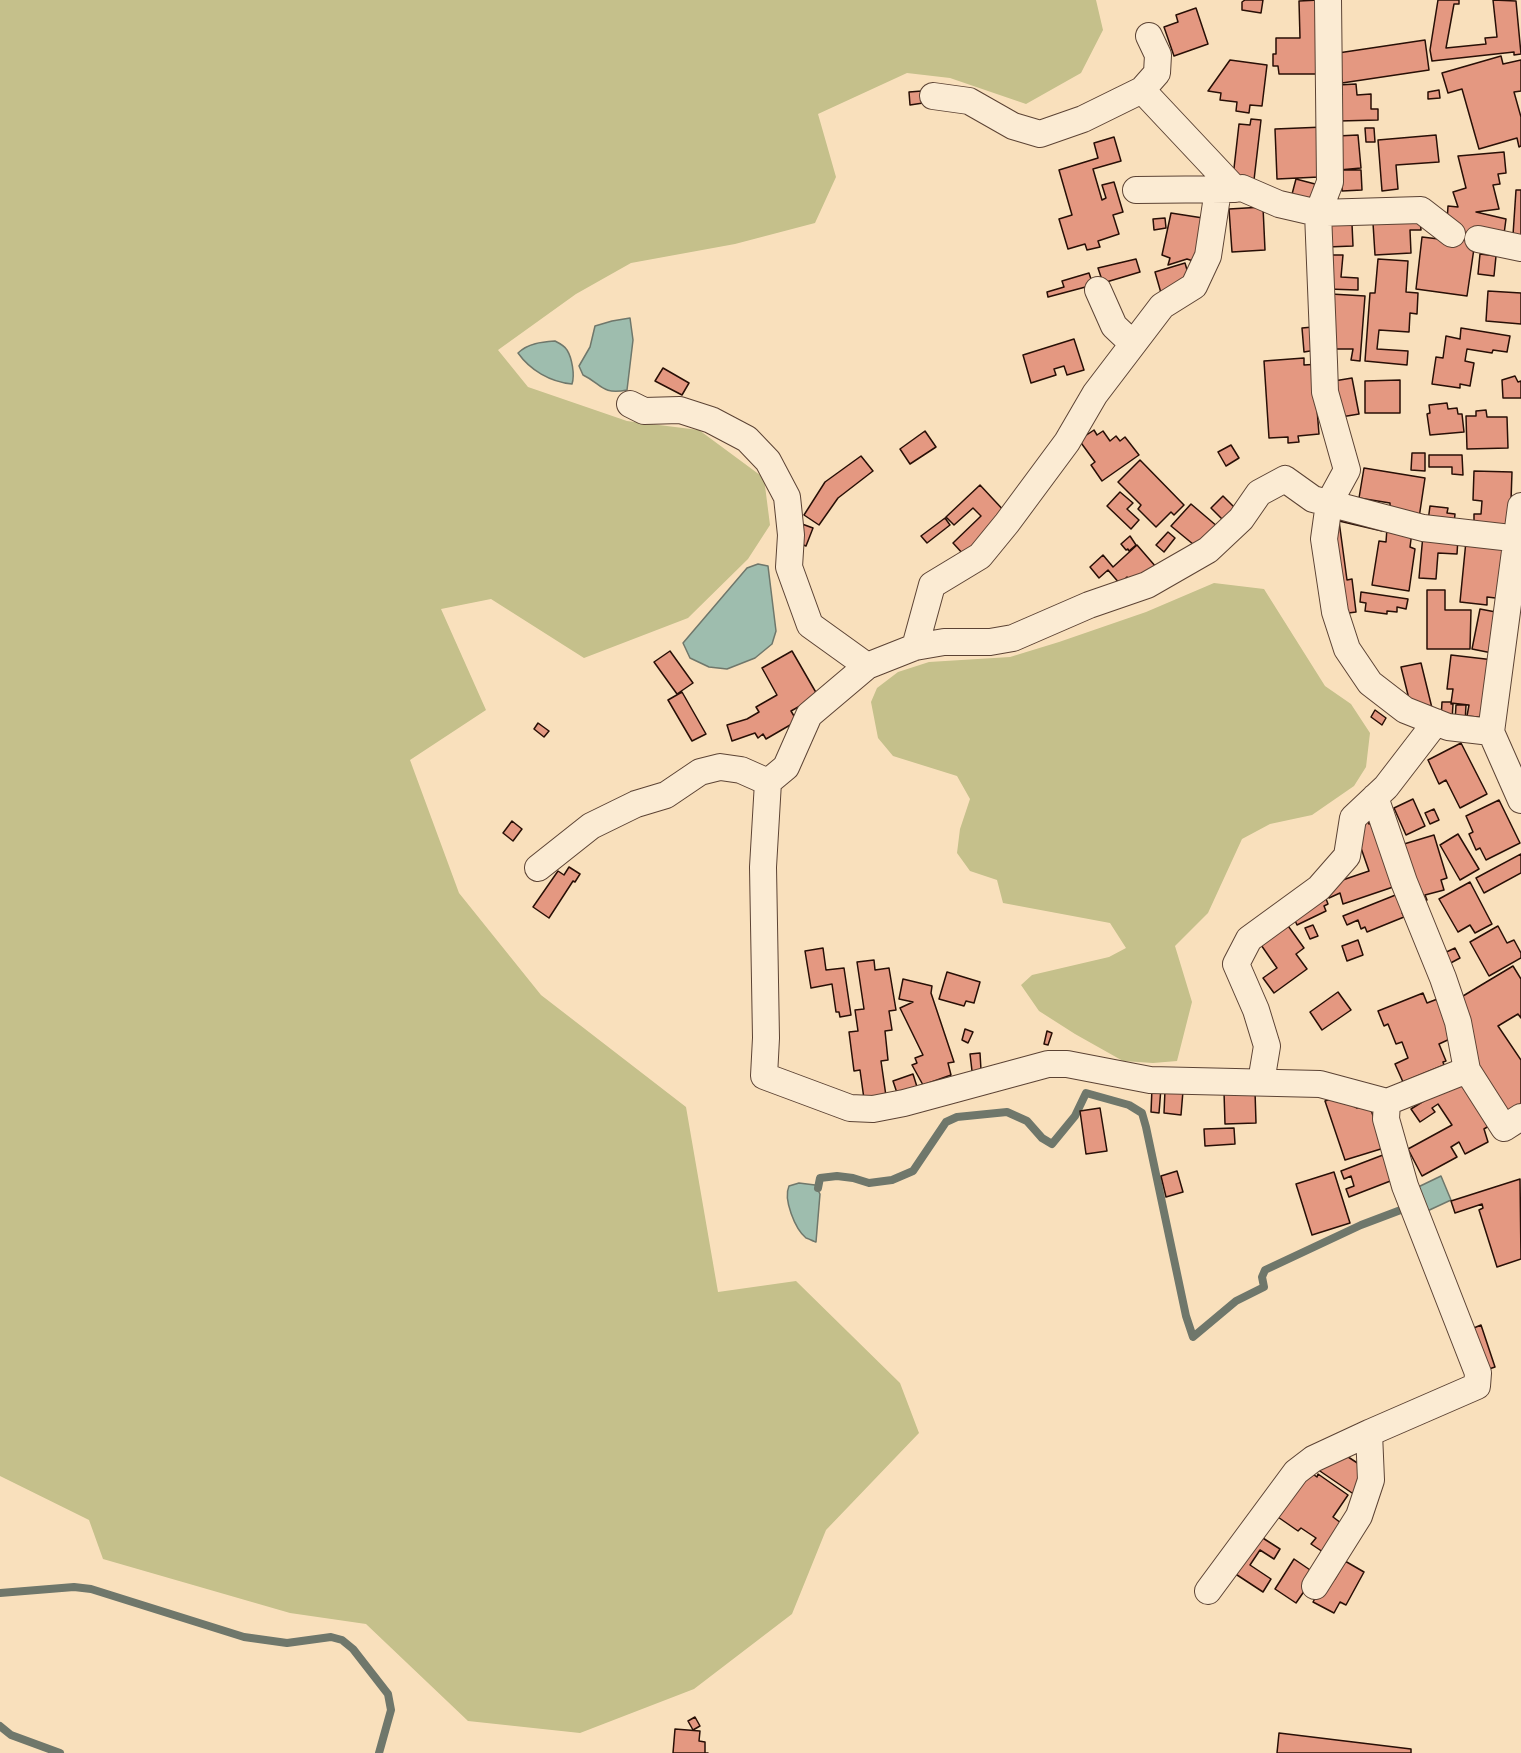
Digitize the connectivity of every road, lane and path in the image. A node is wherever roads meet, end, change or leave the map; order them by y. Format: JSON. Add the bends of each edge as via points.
{"nodes":[{"id":1,"x":1328,"y":0,"type":"edge"},
{"id":2,"x":1149,"y":36,"type":"dead end"},
{"id":3,"x":1142,"y":90,"type":"junction"},
{"id":4,"x":933,"y":96,"type":"dead end"},
{"id":5,"x":1136,"y":190,"type":"dead end"},
{"id":6,"x":1227,"y":190,"type":"junction"},
{"id":7,"x":1318,"y":213,"type":"junction"},
{"id":8,"x":1452,"y":234,"type":"dead end"},
{"id":9,"x":1478,"y":240,"type":"dead end"},
{"id":10,"x":1521,"y":248,"type":"edge"},
{"id":11,"x":1098,"y":290,"type":"dead end"},
{"id":12,"x":1132,"y":344,"type":"junction"},
{"id":13,"x":630,"y":404,"type":"dead end"},
{"id":14,"x":1329,"y":502,"type":"junction"},
{"id":15,"x":1521,"y":506,"type":"edge"},
{"id":16,"x":1519,"y":539,"type":"edge"},
{"id":17,"x":915,"y":647,"type":"junction"},
{"id":18,"x":867,"y":666,"type":"junction"},
{"id":19,"x":1436,"y":722,"type":"junction"},
{"id":20,"x":1491,"y":732,"type":"junction"},
{"id":21,"x":768,"y":782,"type":"junction"},
{"id":22,"x":1375,"y":797,"type":"junction"},
{"id":23,"x":1521,"y":801,"type":"edge"},
{"id":24,"x":538,"y":868,"type":"dead end"},
{"id":25,"x":1467,"y":1070,"type":"junction"},
{"id":26,"x":1261,"y":1082,"type":"junction"},
{"id":27,"x":1387,"y":1102,"type":"junction"},
{"id":28,"x":1521,"y":1117,"type":"edge"},
{"id":29,"x":1369,"y":1433,"type":"junction"},
{"id":30,"x":1315,"y":1586,"type":"dead end"},
{"id":31,"x":1208,"y":1591,"type":"dead end"}],
"edges":[{"from":1,"to":7,"type":"street","via":[[1330,182]]},
{"from":2,"to":3,"type":"street","via":[[1158,55],[1157,73]]},
{"from":3,"to":4,"type":"street","via":[[1083,119],[1040,134],[1013,126],[969,101]]},
{"from":3,"to":6,"type":"street"},
{"from":5,"to":6,"type":"street"},
{"from":6,"to":7,"type":"street","via":[[1242,188],[1279,204]]},
{"from":6,"to":12,"type":"street","via":[[1208,256],[1194,286],[1162,306]]},
{"from":7,"to":8,"type":"street","via":[[1421,210]]},
{"from":7,"to":14,"type":"street","via":[[1325,392],[1347,470]]},
{"from":9,"to":10,"type":"street"},
{"from":11,"to":12,"type":"street","via":[[1114,326]]},
{"from":12,"to":17,"type":"street","via":[[1095,394],[1067,442],[980,556],[932,585]]},
{"from":13,"to":18,"type":"street","via":[[644,411],[680,410],[711,420],[747,439],[768,461],[787,497],[789,567],[810,625]]},
{"from":14,"to":16,"type":"street","via":[[1423,528]]},
{"from":14,"to":17,"type":"street","via":[[1313,499],[1285,479],[1259,494],[1241,519],[1208,550],[1147,585],[1013,638]]},
{"from":14,"to":19,"type":"street","via":[[1324,539],[1335,612],[1347,649],[1370,683],[1405,710]]},
{"from":15,"to":16,"type":"street"},
{"from":16,"to":20,"type":"street"},
{"from":17,"to":18,"type":"street"},
{"from":18,"to":21,"type":"street","via":[[809,715],[786,766]]},
{"from":19,"to":20,"type":"street"},
{"from":19,"to":22,"type":"street"},
{"from":20,"to":23,"type":"street"},
{"from":21,"to":24,"type":"street","via":[[741,770],[720,767],[700,772],[666,795],[636,804],[591,826]]},
{"from":21,"to":26,"type":"street","via":[[763,867],[764,1076],[850,1108],[873,1109],[1048,1064],[1150,1080]]},
{"from":22,"to":25,"type":"street","via":[[1458,1022]]},
{"from":22,"to":26,"type":"street","via":[[1353,818],[1347,856],[1319,888],[1249,939],[1236,963],[1267,1046]]},
{"from":25,"to":27,"type":"street"},
{"from":25,"to":28,"type":"street","via":[[1504,1128]]},
{"from":26,"to":27,"type":"street","via":[[1320,1084]]},
{"from":27,"to":29,"type":"street","via":[[1386,1119],[1405,1186],[1478,1374],[1477,1386]]},
{"from":29,"to":30,"type":"street","via":[[1371,1480],[1359,1516]]},
{"from":29,"to":31,"type":"street","via":[[1313,1459],[1296,1472]]}]}
